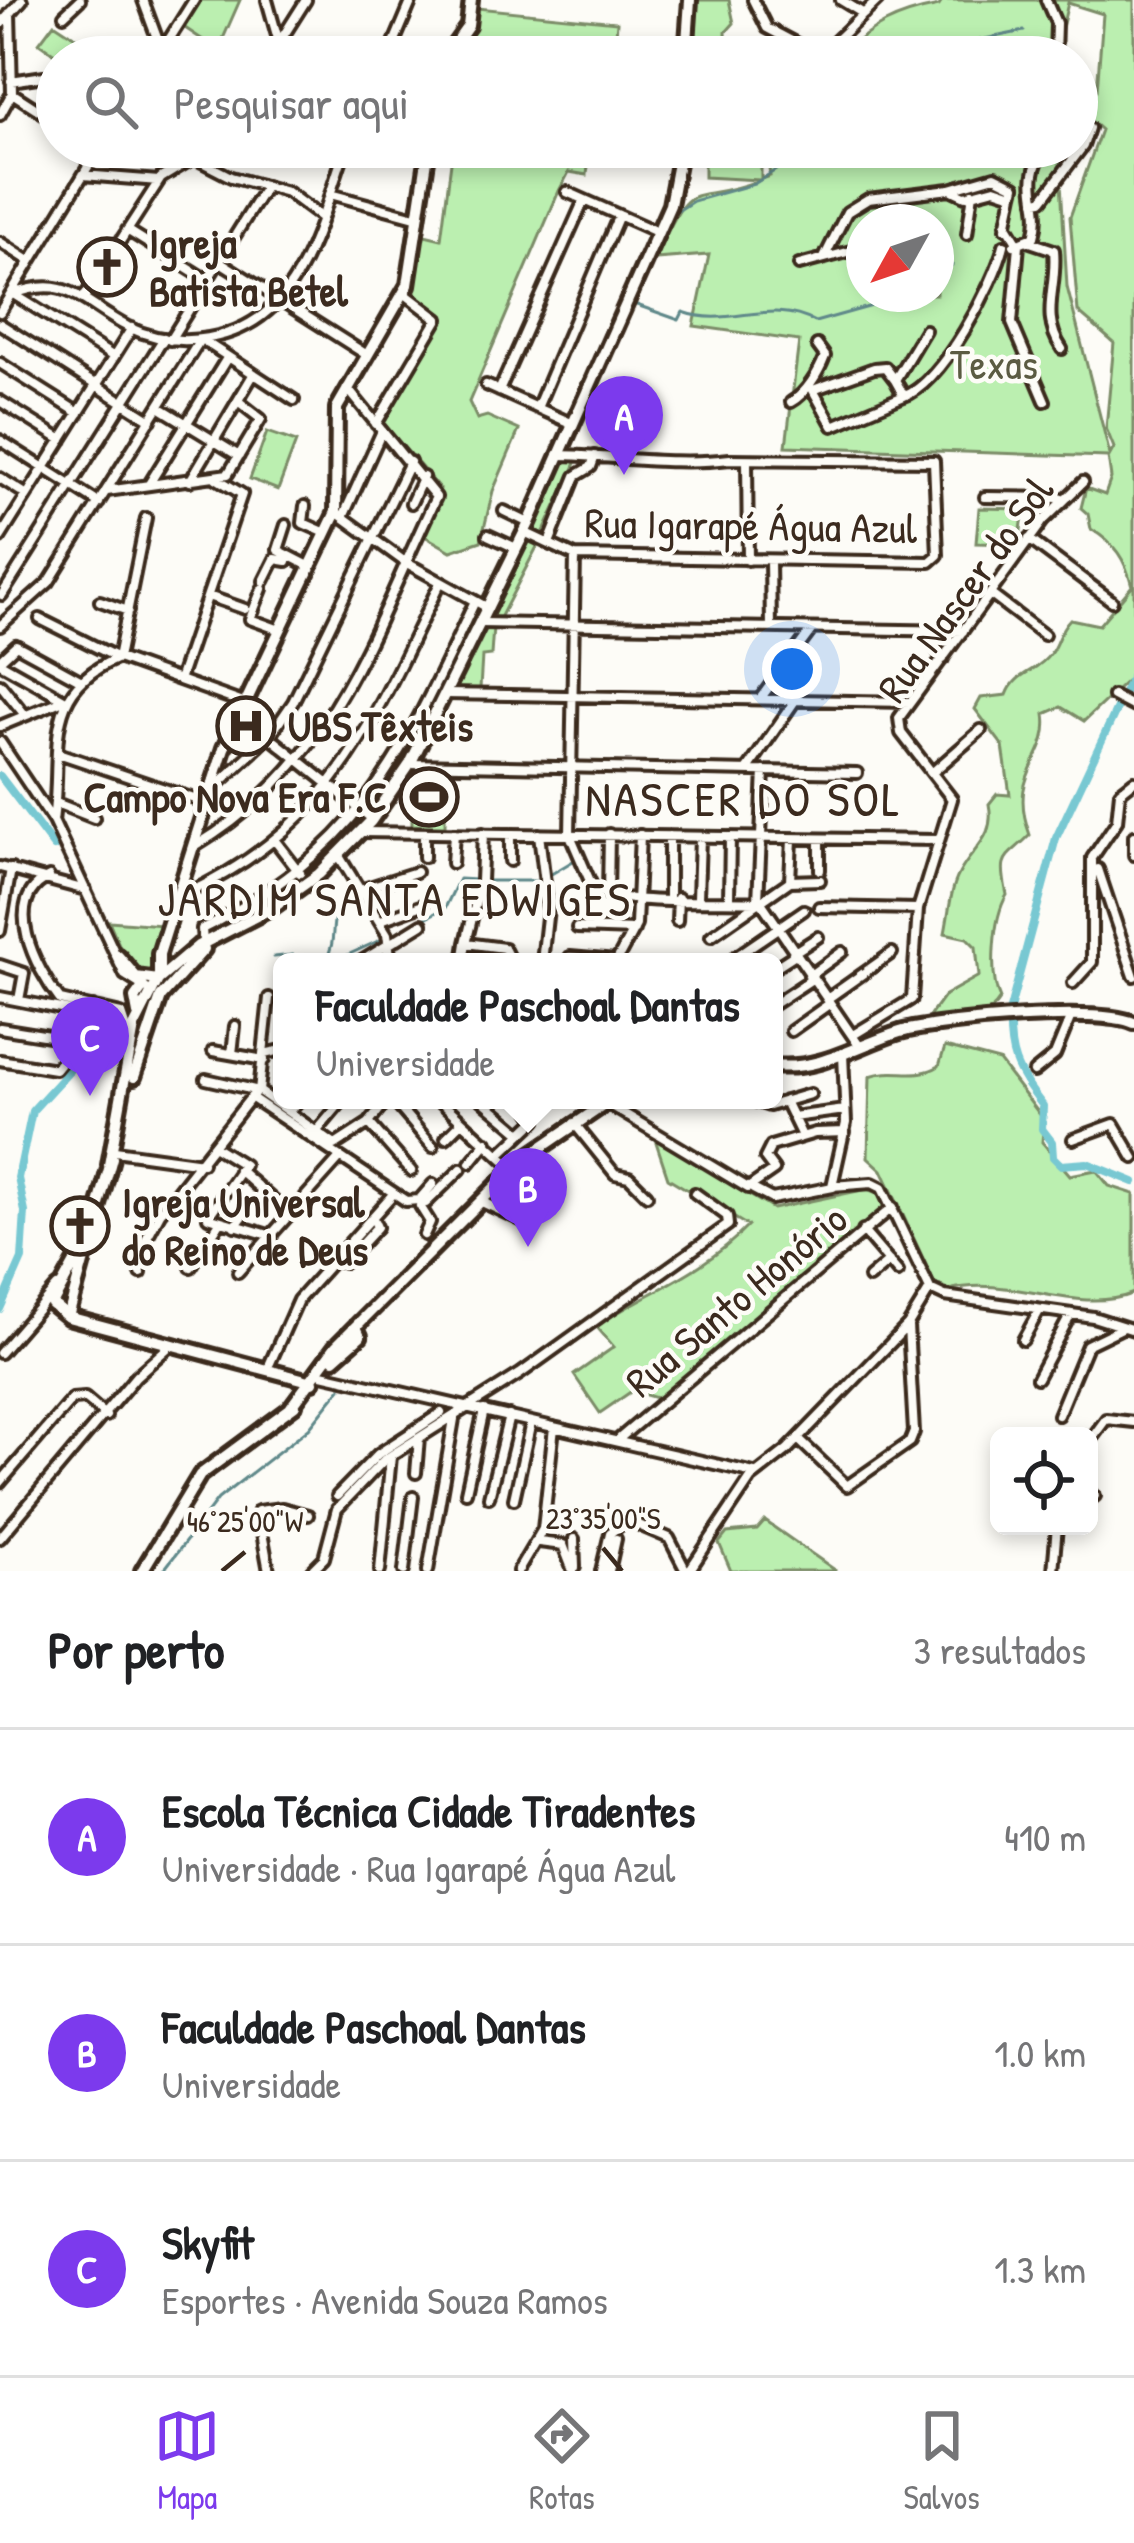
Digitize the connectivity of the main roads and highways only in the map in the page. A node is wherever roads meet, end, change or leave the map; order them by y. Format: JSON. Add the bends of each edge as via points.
{"nodes":[{"id":1,"x":471,"y":0,"type":"edge"},
{"id":2,"x":690,"y":0,"type":"edge"},
{"id":3,"x":461,"y":36,"type":"edge"},
{"id":4,"x":687,"y":36,"type":"edge"},
{"id":5,"x":426,"y":168,"type":"edge"},
{"id":6,"x":679,"y":168,"type":"edge"},
{"id":7,"x":224,"y":934,"type":"junction"},
{"id":8,"x":164,"y":937,"type":"junction"},
{"id":9,"x":118,"y":956,"type":"road end"},
{"id":10,"x":170,"y":967,"type":"junction"},
{"id":11,"x":155,"y":984,"type":"junction"},
{"id":12,"x":138,"y":1015,"type":"junction"},
{"id":13,"x":1134,"y":1023,"type":"edge"},
{"id":14,"x":147,"y":1040,"type":"junction"},
{"id":15,"x":130,"y":1042,"type":"junction"},
{"id":16,"x":783,"y":1066,"type":"edge"},
{"id":17,"x":595,"y":1109,"type":"edge"},
{"id":18,"x":109,"y":1165,"type":"junction"},
{"id":19,"x":85,"y":1244,"type":"junction"},
{"id":20,"x":61,"y":1283,"type":"junction"},
{"id":21,"x":75,"y":1290,"type":"junction"},
{"id":22,"x":68,"y":1316,"type":"junction"},
{"id":23,"x":266,"y":1365,"type":"junction"},
{"id":24,"x":318,"y":1375,"type":"junction"},
{"id":25,"x":142,"y":1571,"type":"edge"}],
"edges":[{"from":1,"to":3,"type":"main road"},
{"from":2,"to":4,"type":"main road"},
{"from":5,"to":8,"type":"main road","via":[[404,293],[334,425],[340,513],[243,709]]},
{"from":6,"to":7,"type":"main road","via":[[573,424],[446,694],[416,737],[410,764],[339,856]]},
{"from":7,"to":10,"type":"main road"},
{"from":7,"to":11,"type":"main road"},
{"from":8,"to":10,"type":"main road"},
{"from":8,"to":11,"type":"main road"},
{"from":9,"to":11,"type":"main road"},
{"from":10,"to":11,"type":"main road"},
{"from":11,"to":12,"type":"main road"},
{"from":11,"to":14,"type":"main road"},
{"from":12,"to":14,"type":"main road"},
{"from":12,"to":15,"type":"main road"},
{"from":13,"to":16,"type":"main road","via":[[1071,1016],[917,1028]]},
{"from":14,"to":15,"type":"main road"},
{"from":14,"to":18,"type":"main road"},
{"from":15,"to":18,"type":"main road"},
{"from":17,"to":24,"type":"main road","via":[[514,1169]]},
{"from":18,"to":19,"type":"main road"},
{"from":19,"to":20,"type":"main road"},
{"from":19,"to":21,"type":"main road"},
{"from":20,"to":21,"type":"main road"},
{"from":20,"to":22,"type":"main road","via":[[52,1304]]},
{"from":21,"to":22,"type":"main road"},
{"from":22,"to":23,"type":"main road"},
{"from":23,"to":24,"type":"main road"},
{"from":23,"to":24,"type":"main road"},
{"from":24,"to":25,"type":"main road","via":[[291,1407],[200,1474]]}]}
